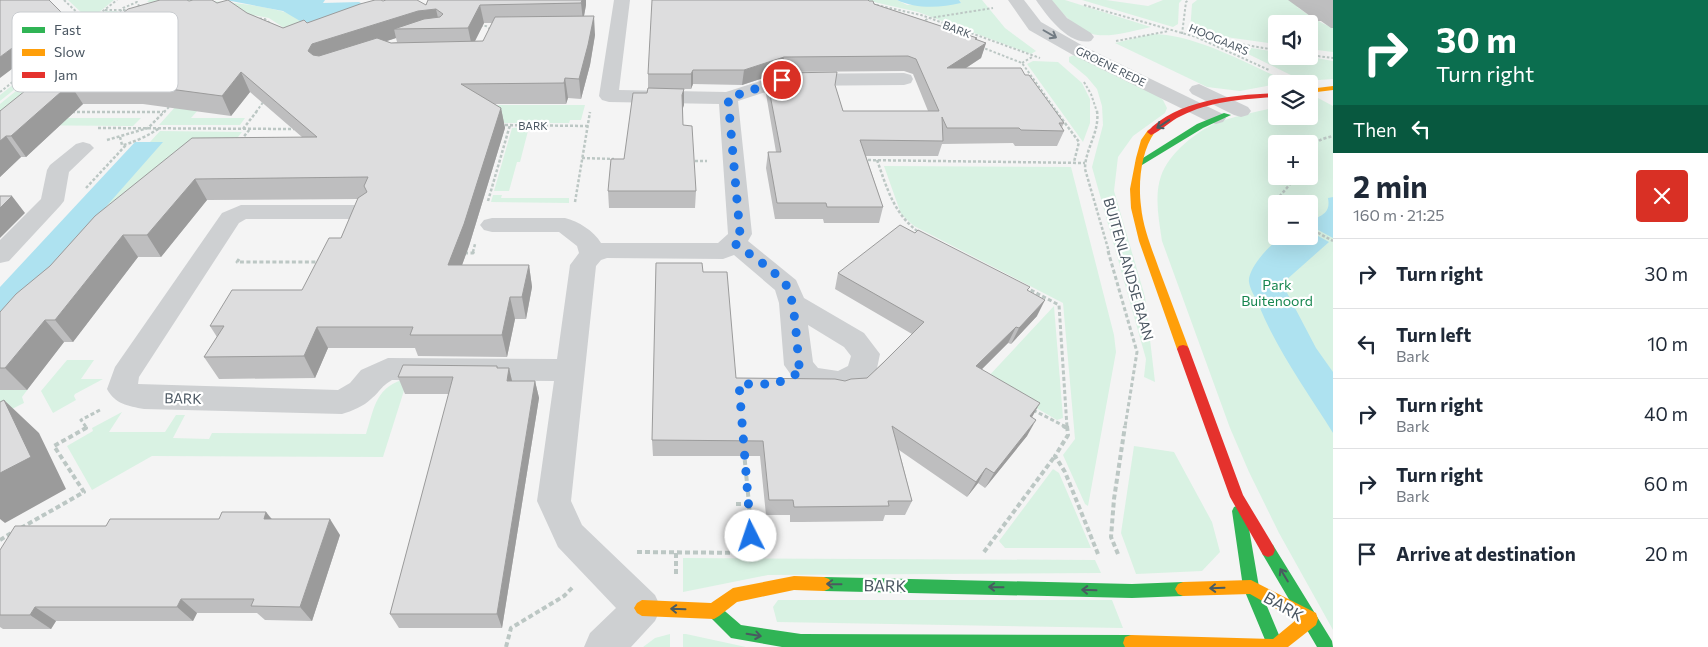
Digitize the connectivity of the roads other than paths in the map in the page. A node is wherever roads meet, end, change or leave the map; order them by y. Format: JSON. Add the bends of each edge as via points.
{"nodes":[{"id":1,"x":622,"y":0,"type":"edge"},
{"id":2,"x":1044,"y":0,"type":"edge"},
{"id":3,"x":1008,"y":3,"type":"edge"},
{"id":4,"x":600,"y":28,"type":"dead end"},
{"id":5,"x":620,"y":28,"type":"junction"},
{"id":6,"x":904,"y":79,"type":"dead end"},
{"id":7,"x":1333,"y":88,"type":"edge"},
{"id":8,"x":1318,"y":90,"type":"edge"},
{"id":9,"x":1268,"y":96,"type":"edge"},
{"id":10,"x":728,"y":98,"type":"junction"},
{"id":11,"x":1268,"y":101,"type":"edge"},
{"id":12,"x":1195,"y":108,"type":"junction"},
{"id":13,"x":1219,"y":109,"type":"junction"},
{"id":14,"x":1241,"y":111,"type":"joint"},
{"id":15,"x":86,"y":138,"type":"road end"},
{"id":16,"x":1139,"y":164,"type":"junction"},
{"id":17,"x":361,"y":212,"type":"edge"},
{"id":18,"x":487,"y":224,"type":"road end"},
{"id":19,"x":734,"y":243,"type":"junction"},
{"id":20,"x":592,"y":254,"type":"junction"},
{"id":21,"x":0,"y":255,"type":"edge"},
{"id":22,"x":792,"y":303,"type":"dead end"},
{"id":23,"x":571,"y":370,"type":"junction"},
{"id":24,"x":1237,"y":497,"type":"junction"},
{"id":25,"x":1251,"y":587,"type":"junction"},
{"id":26,"x":642,"y":608,"type":"junction"},
{"id":27,"x":714,"y":611,"type":"junction"},
{"id":28,"x":1310,"y":618,"type":"junction"},
{"id":29,"x":604,"y":647,"type":"edge"},
{"id":30,"x":1276,"y":647,"type":"edge"},
{"id":31,"x":1326,"y":647,"type":"edge"}],
"edges":[{"from":1,"to":5,"type":"street"},
{"from":2,"to":13,"type":"street","name":"GROENE REDE","via":[[1061,22],[1072,30],[1142,63]]},
{"from":3,"to":12,"type":"street","name":"GROENE REDE","one_way":true,"via":[[1035,26],[1079,51]]},
{"from":4,"to":5,"type":"street"},
{"from":5,"to":10,"type":"street","via":[[609,96]]},
{"from":6,"to":10,"type":"street","via":[[782,80]]},
{"from":7,"to":8,"type":"street"},
{"from":9,"to":13,"type":"street","via":[[1251,96]]},
{"from":10,"to":19,"type":"street","via":[[740,234]]},
{"from":11,"to":14,"type":"street"},
{"from":12,"to":13,"type":"street","name":"GROENE REDE"},
{"from":12,"to":16,"type":"street","name":"BUITENLANDSE BAAN","one_way":true,"via":[[1170,118],[1146,137]]},
{"from":13,"to":14,"type":"street","name":"GROENE REDE"},
{"from":13,"to":16,"type":"street","via":[[1200,126]]},
{"from":15,"to":21,"type":"street","via":[[58,170],[52,200]]},
{"from":16,"to":24,"type":"street","name":"BUITENLANDSE BAAN","via":[[1134,202],[1144,241]]},
{"from":17,"to":23,"type":"street","name":"BARK","via":[[241,212],[230,218],[124,375],[122,389],[144,397],[342,402],[361,391],[371,378],[388,369]]},
{"from":18,"to":20,"type":"street","via":[[565,225],[588,242]]},
{"from":19,"to":20,"type":"street","via":[[724,251],[606,250]]},
{"from":19,"to":22,"type":"street","via":[[787,286]]},
{"from":20,"to":23,"type":"street","via":[[583,265]]},
{"from":23,"to":26,"type":"street","via":[[554,501],[570,536]]},
{"from":24,"to":25,"type":"street","name":"BUITENLANDSE BAAN"},
{"from":28,"to":24,"type":"street","name":"BUITENLANDSE BAAN","one_way":true},
{"from":25,"to":27,"type":"street","name":"BARK","one_way":true,"via":[[1132,591],[794,583],[733,595]]},
{"from":25,"to":28,"type":"street","name":"BARK"},
{"from":25,"to":30,"type":"street","name":"BUITENLANDSE BAAN"},
{"from":27,"to":26,"type":"street","one_way":true},
{"from":26,"to":29,"type":"street"},
{"from":27,"to":30,"type":"street","one_way":true,"via":[[737,632],[801,642]]},
{"from":28,"to":30,"type":"street","name":"BARK"},
{"from":28,"to":31,"type":"street","name":"BUITENLANDSE BAAN"}]}
